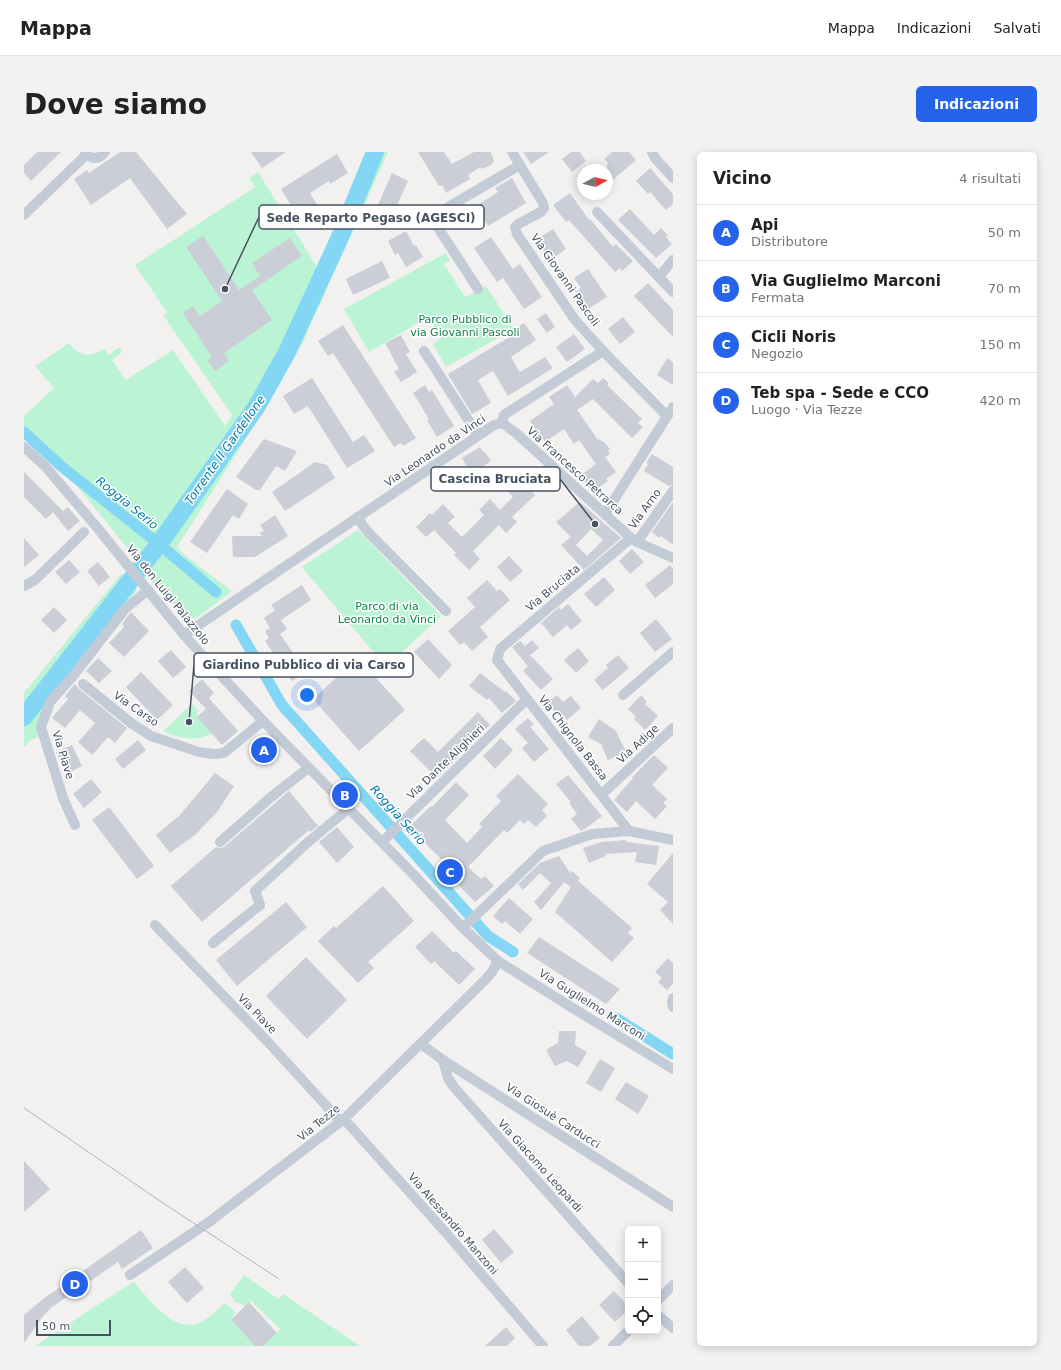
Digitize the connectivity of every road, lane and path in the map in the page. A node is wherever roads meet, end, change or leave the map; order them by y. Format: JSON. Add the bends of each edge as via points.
{"nodes":[{"id":1,"x":105,"y":152,"type":"edge"},
{"id":2,"x":512,"y":152,"type":"edge"},
{"id":3,"x":652,"y":152,"type":"edge"},
{"id":4,"x":86,"y":153,"type":"edge"},
{"id":5,"x":520,"y":165,"type":"junction"},
{"id":6,"x":673,"y":178,"type":"edge"},
{"id":7,"x":597,"y":212,"type":"dead end"},
{"id":8,"x":24,"y":215,"type":"edge"},
{"id":9,"x":673,"y":260,"type":"edge"},
{"id":10,"x":659,"y":277,"type":"junction"},
{"id":11,"x":478,"y":289,"type":"dead end"},
{"id":12,"x":673,"y":292,"type":"edge"},
{"id":13,"x":424,"y":351,"type":"dead end"},
{"id":14,"x":603,"y":351,"type":"junction"},
{"id":15,"x":673,"y":407,"type":"edge"},
{"id":16,"x":667,"y":416,"type":"junction"},
{"id":17,"x":502,"y":423,"type":"junction"},
{"id":18,"x":478,"y":435,"type":"junction"},
{"id":19,"x":24,"y":447,"type":"edge"},
{"id":20,"x":673,"y":491,"type":"edge"},
{"id":21,"x":605,"y":514,"type":"junction"},
{"id":22,"x":357,"y":517,"type":"junction"},
{"id":23,"x":84,"y":532,"type":"dead end"},
{"id":24,"x":634,"y":540,"type":"junction"},
{"id":25,"x":673,"y":558,"type":"edge"},
{"id":26,"x":24,"y":586,"type":"edge"},
{"id":27,"x":145,"y":586,"type":"junction"},
{"id":28,"x":446,"y":611,"type":"dead end"},
{"id":29,"x":184,"y":635,"type":"junction"},
{"id":30,"x":673,"y":652,"type":"edge"},
{"id":31,"x":497,"y":660,"type":"joint"},
{"id":32,"x":83,"y":684,"type":"dead end"},
{"id":33,"x":623,"y":695,"type":"dead end"},
{"id":34,"x":527,"y":699,"type":"junction"},
{"id":35,"x":263,"y":721,"type":"junction"},
{"id":36,"x":673,"y":728,"type":"edge"},
{"id":37,"x":308,"y":768,"type":"junction"},
{"id":38,"x":602,"y":794,"type":"junction"},
{"id":39,"x":348,"y":809,"type":"junction"},
{"id":40,"x":75,"y":825,"type":"dead end"},
{"id":41,"x":629,"y":831,"type":"junction"},
{"id":42,"x":673,"y":840,"type":"edge"},
{"id":43,"x":220,"y":842,"type":"dead end"},
{"id":44,"x":382,"y":842,"type":"junction"},
{"id":45,"x":155,"y":924,"type":"dead end"},
{"id":46,"x":463,"y":928,"type":"junction"},
{"id":47,"x":213,"y":944,"type":"dead end"},
{"id":48,"x":498,"y":961,"type":"junction"},
{"id":49,"x":673,"y":998,"type":"edge"},
{"id":50,"x":673,"y":1007,"type":"edge"},
{"id":51,"x":421,"y":1044,"type":"junction"},
{"id":52,"x":443,"y":1060,"type":"junction"},
{"id":53,"x":673,"y":1069,"type":"edge"},
{"id":54,"x":342,"y":1120,"type":"junction"},
{"id":55,"x":673,"y":1207,"type":"edge"},
{"id":56,"x":130,"y":1276,"type":"dead end"},
{"id":57,"x":625,"y":1280,"type":"edge"},
{"id":58,"x":673,"y":1285,"type":"edge"},
{"id":59,"x":660,"y":1298,"type":"edge"},
{"id":60,"x":661,"y":1318,"type":"edge"},
{"id":61,"x":673,"y":1328,"type":"edge"},
{"id":62,"x":625,"y":1334,"type":"edge"},
{"id":63,"x":543,"y":1346,"type":"edge"},
{"id":64,"x":613,"y":1346,"type":"edge"}],
"edges":[{"from":1,"to":4,"type":"street","via":[[97,158]]},
{"from":2,"to":5,"type":"street","name":"Via Giovanni Pascoli"},
{"from":3,"to":6,"type":"street"},
{"from":4,"to":8,"type":"street"},
{"from":5,"to":11,"type":"street","via":[[431,217]]},
{"from":5,"to":14,"type":"street","name":"Via Giovanni Pascoli","via":[[544,208],[515,226],[517,234],[575,320]]},
{"from":7,"to":10,"type":"street"},
{"from":9,"to":10,"type":"street"},
{"from":10,"to":12,"type":"street"},
{"from":13,"to":18,"type":"street"},
{"from":14,"to":16,"type":"street","name":"Via Giovanni Pascoli"},
{"from":14,"to":17,"type":"street","name":"Via Leonardo da Vinci","via":[[504,415]]},
{"from":15,"to":16,"type":"street"},
{"from":16,"to":21,"type":"street"},
{"from":17,"to":18,"type":"street","name":"Via Leonardo da Vinci"},
{"from":17,"to":21,"type":"street","name":"Via Francesco Petrarca"},
{"from":18,"to":22,"type":"street","name":"Via Leonardo da Vinci"},
{"from":19,"to":27,"type":"street","name":"Via don Luigi Palazzolo","via":[[95,524]]},
{"from":20,"to":24,"type":"street","name":"Via Arno"},
{"from":21,"to":24,"type":"street","name":"Via Francesco Petrarca"},
{"from":22,"to":28,"type":"street","via":[[366,530]]},
{"from":22,"to":29,"type":"street","name":"Via Leonardo da Vinci"},
{"from":23,"to":26,"type":"street","via":[[35,580]]},
{"from":24,"to":25,"type":"street","name":"Via Francesco Petrarca"},
{"from":24,"to":31,"type":"street","name":"Via Bruciata","via":[[500,649]]},
{"from":27,"to":29,"type":"street","name":"Via don Luigi Palazzolo"},
{"from":27,"to":40,"type":"street","name":"Via Piave","via":[[50,702],[41,728],[63,798]]},
{"from":29,"to":35,"type":"street","name":"Via don Luigi Palazzolo"},
{"from":30,"to":33,"type":"street"},
{"from":31,"to":34,"type":"street","name":"Via Chignola Bassa"},
{"from":32,"to":35,"type":"street","name":"Via Carso","via":[[151,736],[199,752],[224,753]]},
{"from":34,"to":38,"type":"street","name":"Via Chignola Bassa"},
{"from":34,"to":44,"type":"street","name":"Via Dante Alighieri"},
{"from":35,"to":37,"type":"street","name":"Via don Luigi Palazzolo"},
{"from":36,"to":38,"type":"street","name":"Via Adige"},
{"from":37,"to":39,"type":"street","name":"Via don Luigi Palazzolo"},
{"from":37,"to":43,"type":"street"},
{"from":38,"to":41,"type":"street","name":"Via Chignola Bassa"},
{"from":39,"to":44,"type":"street","name":"Via don Luigi Palazzolo"},
{"from":39,"to":47,"type":"street","via":[[255,891],[260,905]]},
{"from":41,"to":42,"type":"street"},
{"from":41,"to":46,"type":"street","via":[[592,834],[543,851]]},
{"from":44,"to":46,"type":"street","name":"Via don Luigi Palazzolo"},
{"from":45,"to":54,"type":"street","name":"Via Piave"},
{"from":46,"to":48,"type":"street","name":"Via Guglielmo Marconi"},
{"from":48,"to":51,"type":"street","name":"Via Tezze","via":[[485,980]]},
{"from":48,"to":53,"type":"street","name":"Via Guglielmo Marconi"},
{"from":49,"to":50,"type":"street"},
{"from":51,"to":52,"type":"street","name":"Via Giosuè Carducci"},
{"from":51,"to":54,"type":"street","name":"Via Tezze"},
{"from":52,"to":55,"type":"street","name":"Via Giosuè Carducci"},
{"from":52,"to":57,"type":"street","name":"Via Giacomo Leopardi","via":[[453,1086]]},
{"from":54,"to":56,"type":"street","name":"Via Tezze","via":[[209,1222]]},
{"from":54,"to":63,"type":"street","name":"Via Alessandro Manzoni","via":[[447,1234]]},
{"from":58,"to":59,"type":"street"},
{"from":60,"to":61,"type":"street"},
{"from":62,"to":64,"type":"street"}]}
